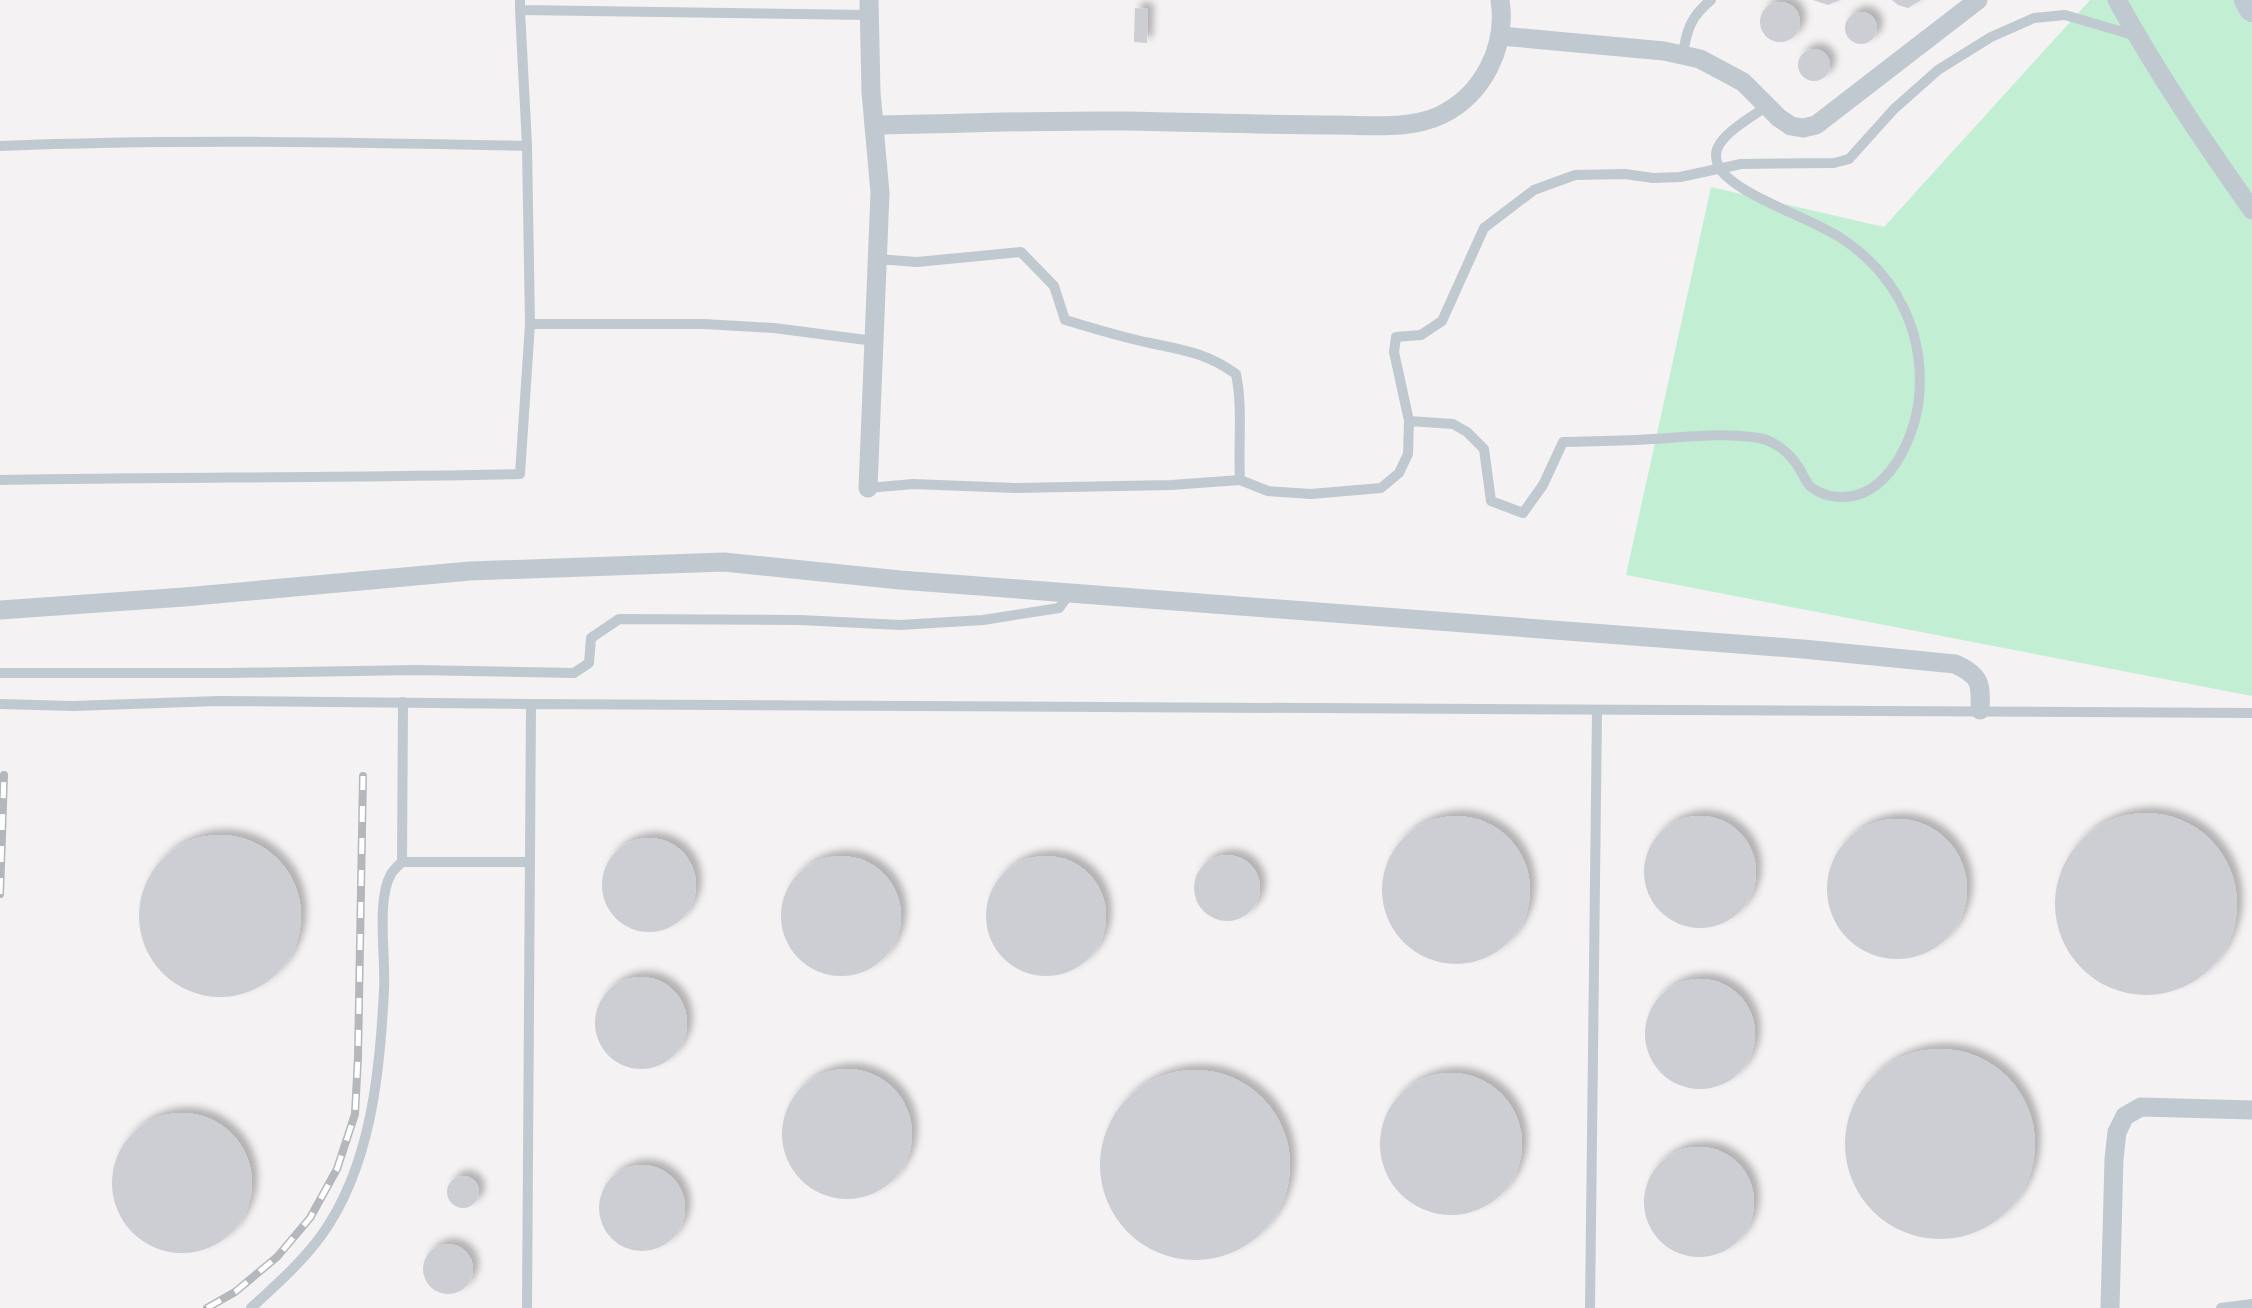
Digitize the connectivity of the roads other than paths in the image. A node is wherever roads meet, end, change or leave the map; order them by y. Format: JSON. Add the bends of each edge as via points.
{"nodes":[{"id":1,"x":1500,"y":0,"type":"edge"},
{"id":2,"x":1710,"y":0,"type":"edge"},
{"id":3,"x":1978,"y":0,"type":"edge"},
{"id":4,"x":2117,"y":0,"type":"edge"},
{"id":5,"x":2247,"y":0,"type":"edge"},
{"id":6,"x":520,"y":5,"type":"edge"},
{"id":7,"x":869,"y":7,"type":"edge"},
{"id":8,"x":2252,"y":9,"type":"edge"},
{"id":9,"x":1501,"y":36,"type":"junction"},
{"id":10,"x":2137,"y":36,"type":"junction"},
{"id":11,"x":1684,"y":55,"type":"junction"},
{"id":12,"x":1767,"y":106,"type":"junction"},
{"id":13,"x":874,"y":125,"type":"junction"},
{"id":14,"x":0,"y":146,"type":"edge"},
{"id":15,"x":527,"y":146,"type":"junction"},
{"id":16,"x":1720,"y":168,"type":"junction"},
{"id":17,"x":2252,"y":210,"type":"edge"},
{"id":18,"x":877,"y":259,"type":"junction"},
{"id":19,"x":530,"y":324,"type":"junction"},
{"id":20,"x":874,"y":341,"type":"junction"},
{"id":21,"x":1409,"y":421,"type":"junction"},
{"id":22,"x":0,"y":480,"type":"edge"},
{"id":23,"x":1240,"y":480,"type":"junction"},
{"id":24,"x":868,"y":488,"type":"joint"},
{"id":25,"x":1070,"y":593,"type":"junction"},
{"id":26,"x":0,"y":610,"type":"edge"},
{"id":27,"x":0,"y":673,"type":"edge"},
{"id":28,"x":403,"y":702,"type":"junction"},
{"id":29,"x":0,"y":704,"type":"edge"},
{"id":30,"x":531,"y":704,"type":"junction"},
{"id":31,"x":1980,"y":710,"type":"junction"},
{"id":32,"x":1597,"y":711,"type":"junction"},
{"id":33,"x":2252,"y":713,"type":"edge"},
{"id":34,"x":402,"y":862,"type":"junction"},
{"id":35,"x":530,"y":862,"type":"junction"},
{"id":36,"x":2252,"y":1110,"type":"edge"},
{"id":37,"x":2252,"y":1304,"type":"edge"},
{"id":38,"x":251,"y":1308,"type":"edge"},
{"id":39,"x":527,"y":1308,"type":"edge"},
{"id":40,"x":1590,"y":1308,"type":"edge"},
{"id":41,"x":2110,"y":1308,"type":"edge"},
{"id":42,"x":2221,"y":1308,"type":"edge"}],
"edges":[{"from":1,"to":9,"type":"street"},
{"from":2,"to":11,"type":"lane","via":[[1689,23]]},
{"from":3,"to":12,"type":"street","via":[[1816,125],[1791,126]]},
{"from":4,"to":10,"type":"street"},
{"from":5,"to":8,"type":"main road"},
{"from":6,"to":7,"type":"lane"},
{"from":6,"to":15,"type":"lane"},
{"from":7,"to":13,"type":"street"},
{"from":9,"to":11,"type":"street"},
{"from":9,"to":13,"type":"street","via":[[1494,59],[1464,100],[1420,122]]},
{"from":10,"to":16,"type":"lane","via":[[2065,15],[2034,18],[1991,37],[1938,70],[1894,109],[1849,159]]},
{"from":10,"to":17,"type":"street"},
{"from":11,"to":12,"type":"street","via":[[1743,82]]},
{"from":12,"to":16,"type":"lane","via":[[1724,136],[1716,154]]},
{"from":13,"to":18,"type":"street","via":[[880,193]]},
{"from":14,"to":15,"type":"lane","via":[[149,142]]},
{"from":15,"to":19,"type":"lane"},
{"from":16,"to":21,"type":"lane","via":[[1680,177],[1575,175],[1534,190],[1484,228],[1442,321],[1421,335],[1396,337],[1394,352]]},
{"from":16,"to":21,"type":"lane","via":[[1748,190],[1846,241],[1871,261],[1906,311],[1918,344],[1918,406],[1901,454],[1875,486],[1860,494],[1831,497],[1811,486],[1787,453],[1747,436],[1563,442],[1543,485],[1523,513],[1490,501],[1484,450],[1467,432],[1453,425]]},
{"from":18,"to":20,"type":"street"},
{"from":18,"to":23,"type":"lane","via":[[917,262],[1020,252],[1054,286],[1065,320],[1193,351],[1220,362],[1236,374],[1241,397]]},
{"from":19,"to":20,"type":"lane","via":[[715,325]]},
{"from":19,"to":22,"type":"lane","via":[[520,474]]},
{"from":20,"to":24,"type":"street"},
{"from":21,"to":23,"type":"lane","via":[[1408,454],[1399,473],[1381,488],[1311,494],[1268,491]]},
{"from":23,"to":24,"type":"lane","via":[[1171,485],[1015,488],[912,484]]},
{"from":25,"to":26,"type":"street","via":[[724,562],[470,571]]},
{"from":25,"to":27,"type":"lane","via":[[1059,608],[983,620],[900,625],[619,619],[591,638],[589,663],[574,673]]},
{"from":25,"to":31,"type":"street","via":[[1955,664],[1971,671],[1981,687]]},
{"from":28,"to":29,"type":"lane"},
{"from":28,"to":30,"type":"lane"},
{"from":28,"to":34,"type":"lane"},
{"from":30,"to":32,"type":"lane"},
{"from":30,"to":35,"type":"lane"},
{"from":31,"to":32,"type":"lane"},
{"from":31,"to":33,"type":"lane"},
{"from":32,"to":40,"type":"lane"},
{"from":34,"to":35,"type":"lane"},
{"from":34,"to":38,"type":"lane","via":[[391,873],[383,906],[384,990],[362,1152],[323,1234],[291,1272]]},
{"from":35,"to":39,"type":"lane"},
{"from":36,"to":41,"type":"street","via":[[2141,1107],[2125,1116],[2113,1158]]},
{"from":37,"to":42,"type":"lane"}]}
